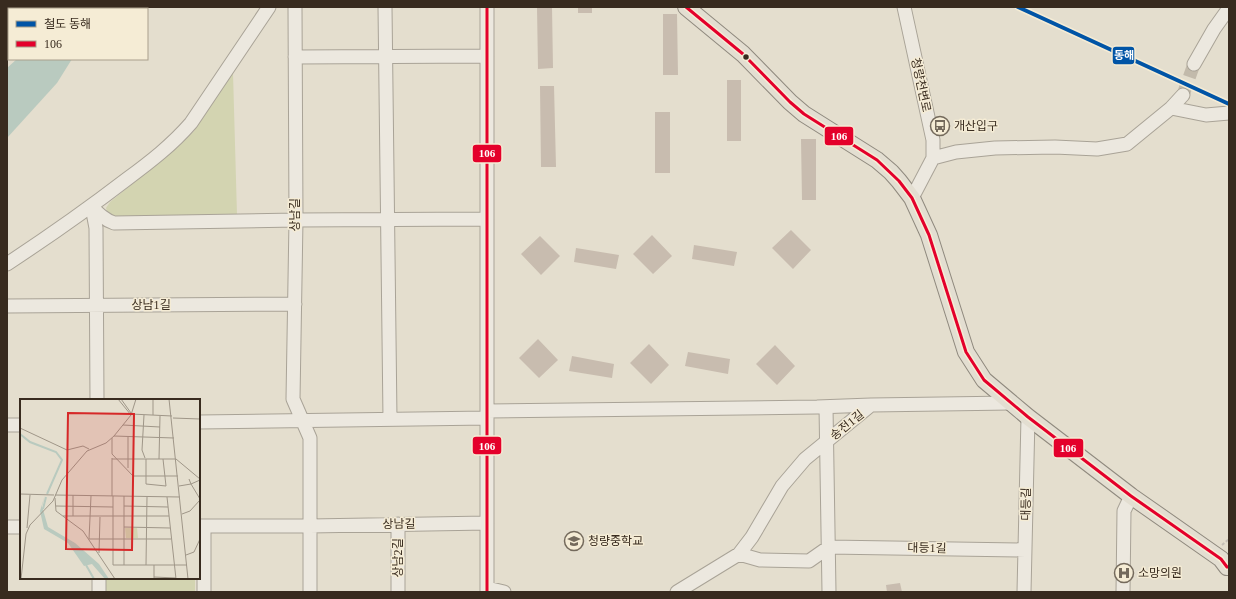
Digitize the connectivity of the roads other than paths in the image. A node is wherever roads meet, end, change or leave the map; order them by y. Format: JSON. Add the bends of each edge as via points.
{"nodes":[{"id":1,"x":269,"y":7,"type":"edge"},
{"id":2,"x":295,"y":7,"type":"edge"},
{"id":3,"x":385,"y":7,"type":"edge"},
{"id":4,"x":487,"y":7,"type":"edge"},
{"id":5,"x":686,"y":7,"type":"edge"},
{"id":6,"x":904,"y":7,"type":"edge"},
{"id":7,"x":1229,"y":8,"type":"edge"},
{"id":8,"x":487,"y":56,"type":"junction"},
{"id":9,"x":295,"y":57,"type":"junction"},
{"id":10,"x":385,"y":57,"type":"junction"},
{"id":11,"x":1194,"y":64,"type":"tunnel mouth"},
{"id":12,"x":1183,"y":95,"type":"tunnel mouth"},
{"id":13,"x":1171,"y":108,"type":"junction"},
{"id":14,"x":1229,"y":113,"type":"edge"},
{"id":15,"x":932,"y":161,"type":"junction"},
{"id":16,"x":915,"y":192,"type":"junction"},
{"id":17,"x":92,"y":207,"type":"junction"},
{"id":18,"x":487,"y":219,"type":"junction"},
{"id":19,"x":296,"y":220,"type":"junction"},
{"id":20,"x":388,"y":220,"type":"junction"},
{"id":21,"x":7,"y":264,"type":"edge"},
{"id":22,"x":295,"y":304,"type":"junction"},
{"id":23,"x":96,"y":305,"type":"junction"},
{"id":24,"x":7,"y":306,"type":"edge"},
{"id":25,"x":97,"y":399,"type":"edge"},
{"id":26,"x":1011,"y":403,"type":"junction"},
{"id":27,"x":871,"y":405,"type":"junction"},
{"id":28,"x":826,"y":407,"type":"junction"},
{"id":29,"x":487,"y":414,"type":"junction"},
{"id":30,"x":1028,"y":417,"type":"junction"},
{"id":31,"x":390,"y":419,"type":"junction"},
{"id":32,"x":302,"y":420,"type":"junction"},
{"id":33,"x":200,"y":422,"type":"edge"},
{"id":34,"x":20,"y":424,"type":"edge"},
{"id":35,"x":7,"y":425,"type":"edge"},
{"id":36,"x":827,"y":441,"type":"junction"},
{"id":37,"x":1131,"y":496,"type":"junction"},
{"id":38,"x":487,"y":523,"type":"junction"},
{"id":39,"x":398,"y":524,"type":"junction"},
{"id":40,"x":201,"y":526,"type":"edge"},
{"id":41,"x":310,"y":526,"type":"junction"},
{"id":42,"x":7,"y":527,"type":"edge"},
{"id":43,"x":20,"y":527,"type":"edge"},
{"id":44,"x":829,"y":547,"type":"junction"},
{"id":45,"x":1025,"y":550,"type":"junction"},
{"id":46,"x":739,"y":554,"type":"junction"},
{"id":47,"x":1228,"y":566,"type":"edge"},
{"id":48,"x":99,"y":579,"type":"edge"},
{"id":49,"x":487,"y":590,"type":"edge"},
{"id":50,"x":99,"y":592,"type":"edge"},
{"id":51,"x":204,"y":592,"type":"edge"},
{"id":52,"x":310,"y":592,"type":"edge"},
{"id":53,"x":398,"y":592,"type":"edge"},
{"id":54,"x":504,"y":592,"type":"edge"},
{"id":55,"x":677,"y":592,"type":"edge"},
{"id":56,"x":829,"y":592,"type":"edge"},
{"id":57,"x":1024,"y":592,"type":"edge"},
{"id":58,"x":1123,"y":592,"type":"edge"}],
"edges":[{"from":1,"to":17,"type":"street","via":[[180,137]]},
{"from":2,"to":9,"type":"street","name":"상남길"},
{"from":3,"to":10,"type":"street"},
{"from":4,"to":8,"type":"street"},
{"from":5,"to":16,"type":"main road","via":[[744,54],[804,114],[877,160]]},
{"from":6,"to":15,"type":"street","name":"청량천변로","via":[[933,140]]},
{"from":7,"to":11,"type":"street"},
{"from":8,"to":10,"type":"street"},
{"from":8,"to":18,"type":"street"},
{"from":9,"to":10,"type":"street"},
{"from":9,"to":19,"type":"street","name":"상남길"},
{"from":10,"to":20,"type":"street"},
{"from":12,"to":13,"type":"street"},
{"from":13,"to":14,"type":"street","via":[[1206,115]]},
{"from":13,"to":15,"type":"street","via":[[1127,144],[1097,149],[996,148],[956,152]]},
{"from":15,"to":16,"type":"street"},
{"from":16,"to":26,"type":"main road","via":[[966,352],[984,380]]},
{"from":17,"to":19,"type":"street","via":[[114,223]]},
{"from":17,"to":21,"type":"street"},
{"from":17,"to":23,"type":"street","via":[[96,228]]},
{"from":18,"to":20,"type":"street"},
{"from":18,"to":29,"type":"street"},
{"from":19,"to":20,"type":"street"},
{"from":19,"to":22,"type":"street","name":"상남길"},
{"from":20,"to":31,"type":"street"},
{"from":22,"to":23,"type":"street","name":"상남1길"},
{"from":22,"to":32,"type":"street","name":"상남길","via":[[294,399]]},
{"from":23,"to":24,"type":"street","name":"상남1길"},
{"from":23,"to":25,"type":"street"},
{"from":26,"to":27,"type":"street","name":"송전1길"},
{"from":26,"to":30,"type":"main road"},
{"from":27,"to":28,"type":"street"},
{"from":27,"to":36,"type":"street","name":"송전1길"},
{"from":28,"to":29,"type":"street"},
{"from":28,"to":36,"type":"street"},
{"from":29,"to":31,"type":"street"},
{"from":29,"to":38,"type":"street"},
{"from":30,"to":37,"type":"main road"},
{"from":30,"to":45,"type":"street","name":"대등길"},
{"from":31,"to":32,"type":"street"},
{"from":32,"to":33,"type":"street"},
{"from":32,"to":41,"type":"street","name":"상남길","via":[[310,438]]},
{"from":34,"to":35,"type":"street"},
{"from":36,"to":44,"type":"street"},
{"from":36,"to":46,"type":"street","name":"송전1길","via":[[805,459],[782,486]]},
{"from":37,"to":47,"type":"main road"},
{"from":37,"to":58,"type":"street","via":[[1124,511]]},
{"from":38,"to":39,"type":"street","name":"상남길"},
{"from":38,"to":49,"type":"street"},
{"from":39,"to":41,"type":"street","name":"상남길"},
{"from":39,"to":53,"type":"street","name":"상남2길"},
{"from":40,"to":41,"type":"street","name":"상남길"},
{"from":40,"to":51,"type":"street"},
{"from":41,"to":52,"type":"street"},
{"from":42,"to":43,"type":"street"},
{"from":44,"to":45,"type":"street","name":"대등1길"},
{"from":44,"to":46,"type":"street","via":[[809,561],[760,560]]},
{"from":44,"to":56,"type":"street"},
{"from":45,"to":57,"type":"street","name":"대등길"},
{"from":46,"to":55,"type":"street","name":"송전1길"},
{"from":48,"to":50,"type":"street"},
{"from":49,"to":54,"type":"street"}]}
